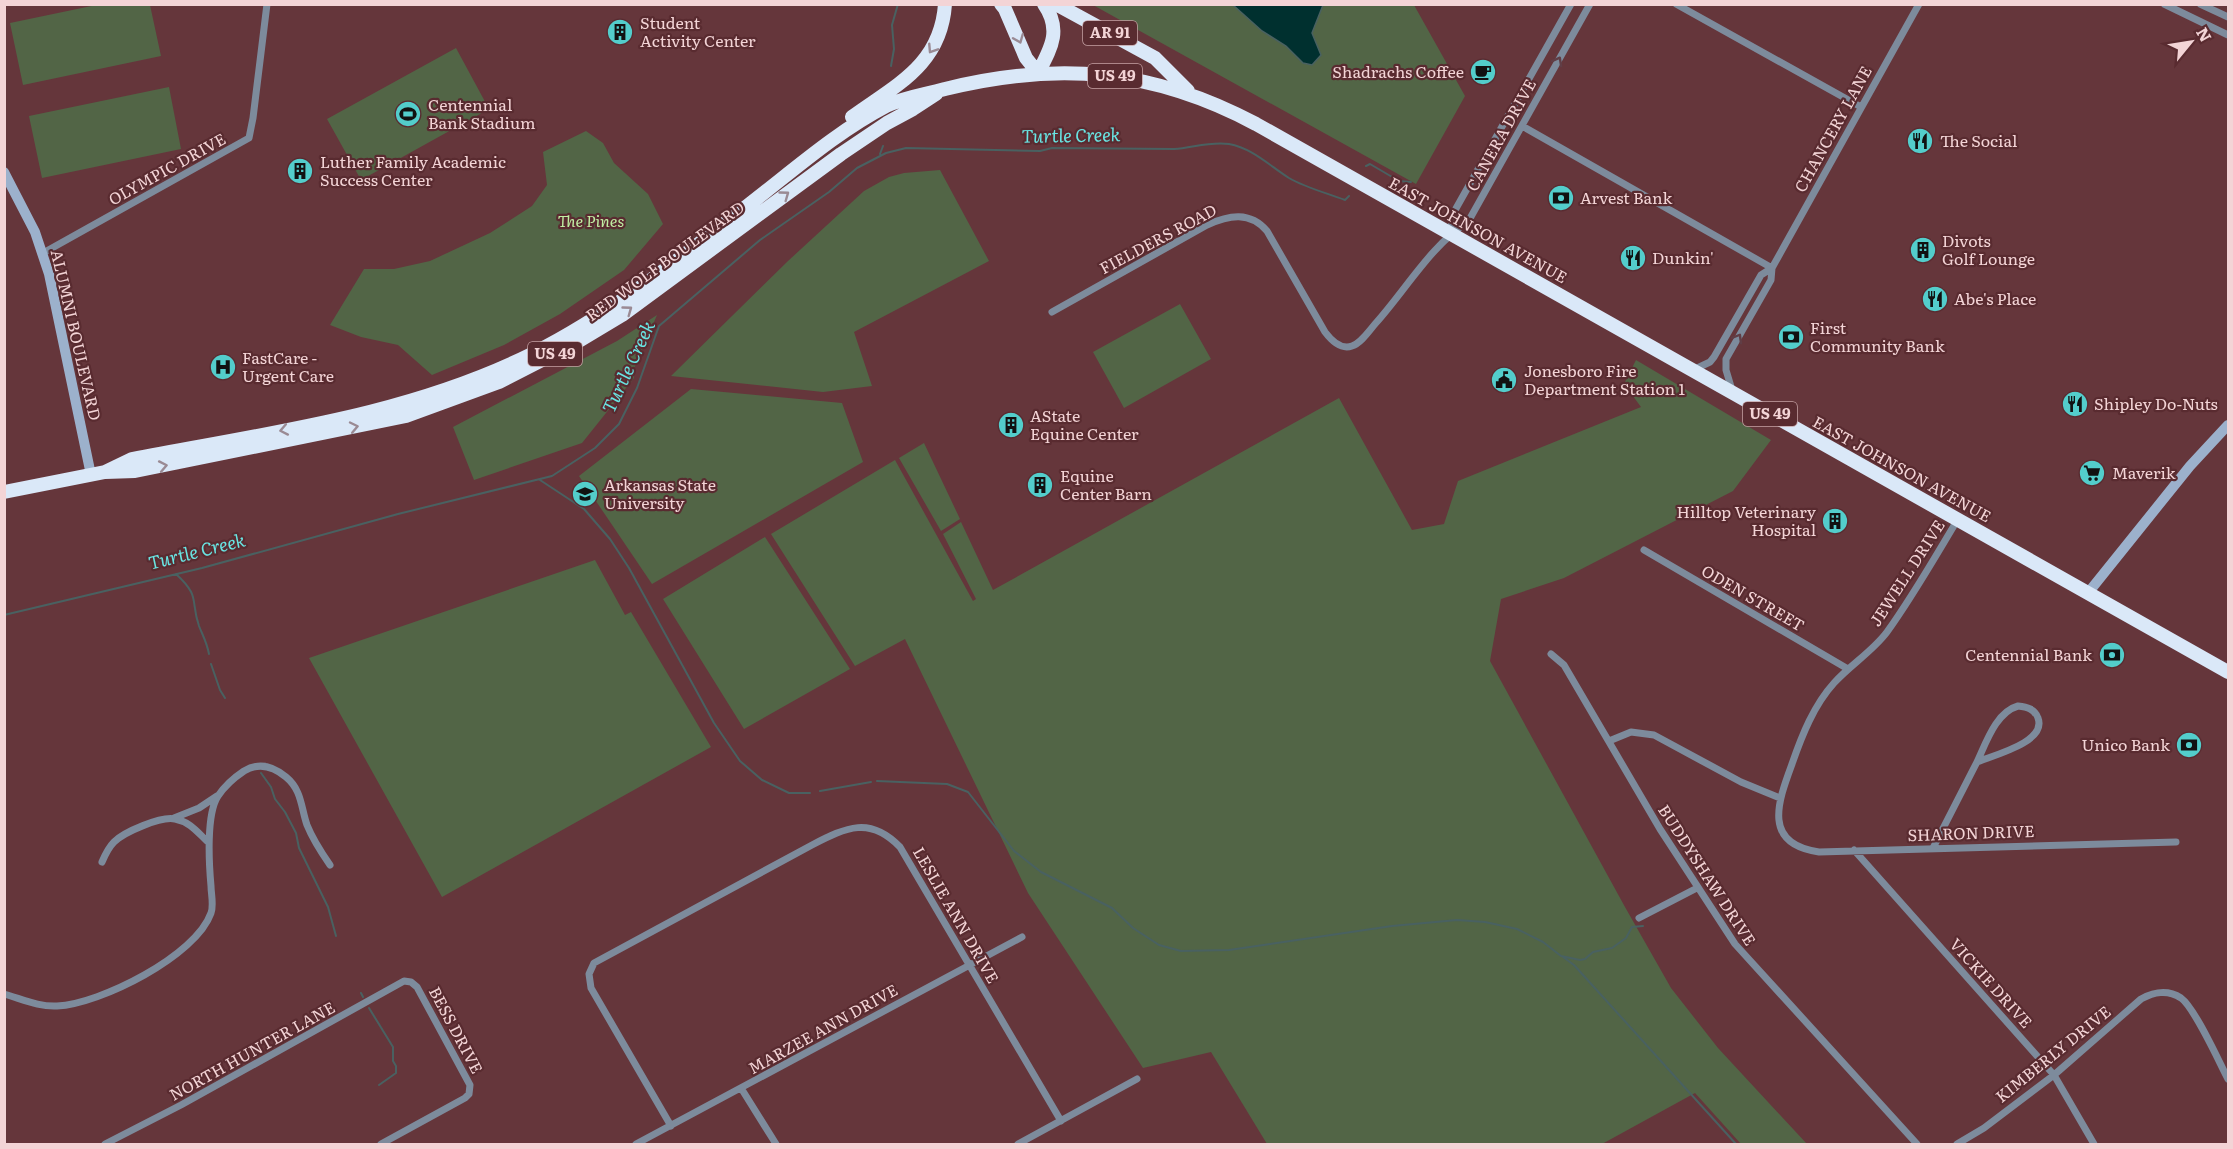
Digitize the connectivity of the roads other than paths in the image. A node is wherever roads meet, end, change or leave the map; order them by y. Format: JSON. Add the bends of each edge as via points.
{"nodes":[{"id":1,"x":267,"y":4,"type":"edge"},
{"id":2,"x":945,"y":4,"type":"edge"},
{"id":3,"x":1001,"y":4,"type":"edge"},
{"id":4,"x":1044,"y":4,"type":"edge"},
{"id":5,"x":1056,"y":4,"type":"edge"},
{"id":6,"x":1572,"y":4,"type":"edge"},
{"id":7,"x":1590,"y":4,"type":"edge"},
{"id":8,"x":1676,"y":4,"type":"edge"},
{"id":9,"x":1919,"y":4,"type":"edge"},
{"id":10,"x":2164,"y":4,"type":"edge"},
{"id":11,"x":2200,"y":4,"type":"edge"},
{"id":12,"x":2229,"y":16,"type":"edge"},
{"id":13,"x":2229,"y":35,"type":"edge"},
{"id":14,"x":1038,"y":73,"type":"junction"},
{"id":15,"x":942,"y":90,"type":"junction"},
{"id":16,"x":1189,"y":93,"type":"junction"},
{"id":17,"x":1861,"y":107,"type":"junction"},
{"id":18,"x":1522,"y":126,"type":"junction"},
{"id":19,"x":821,"y":148,"type":"junction"},
{"id":20,"x":1339,"y":171,"type":"joint"},
{"id":21,"x":4,"y":172,"type":"edge"},
{"id":22,"x":1450,"y":233,"type":"junction"},
{"id":23,"x":43,"y":253,"type":"junction"},
{"id":24,"x":1772,"y":268,"type":"junction"},
{"id":25,"x":1052,"y":312,"type":"dead end"},
{"id":26,"x":1694,"y":370,"type":"junction"},
{"id":27,"x":1732,"y":392,"type":"junction"},
{"id":28,"x":2229,"y":425,"type":"edge"},
{"id":29,"x":98,"y":474,"type":"junction"},
{"id":30,"x":4,"y":492,"type":"edge"},
{"id":31,"x":1958,"y":519,"type":"junction"},
{"id":32,"x":1644,"y":550,"type":"dead end"},
{"id":33,"x":2088,"y":592,"type":"junction"},
{"id":34,"x":1551,"y":654,"type":"dead end"},
{"id":35,"x":1848,"y":669,"type":"junction"},
{"id":36,"x":2229,"y":672,"type":"edge"},
{"id":37,"x":1609,"y":741,"type":"junction"},
{"id":38,"x":1977,"y":762,"type":"junction"},
{"id":39,"x":218,"y":796,"type":"junction"},
{"id":40,"x":1780,"y":798,"type":"junction"},
{"id":41,"x":174,"y":818,"type":"junction"},
{"id":42,"x":1781,"y":824,"type":"joint"},
{"id":43,"x":2176,"y":842,"type":"dead end"},
{"id":44,"x":209,"y":843,"type":"junction"},
{"id":45,"x":1933,"y":848,"type":"junction"},
{"id":46,"x":1854,"y":850,"type":"junction"},
{"id":47,"x":102,"y":862,"type":"dead end"},
{"id":48,"x":330,"y":864,"type":"dead end"},
{"id":49,"x":1697,"y":888,"type":"junction"},
{"id":50,"x":1639,"y":918,"type":"dead end"},
{"id":51,"x":1022,"y":937,"type":"dead end"},
{"id":52,"x":970,"y":964,"type":"junction"},
{"id":53,"x":411,"y":982,"type":"joint"},
{"id":54,"x":4,"y":994,"type":"edge"},
{"id":55,"x":2054,"y":1075,"type":"junction"},
{"id":56,"x":1137,"y":1079,"type":"dead end"},
{"id":57,"x":2229,"y":1079,"type":"edge"},
{"id":58,"x":741,"y":1088,"type":"junction"},
{"id":59,"x":1061,"y":1122,"type":"junction"},
{"id":60,"x":671,"y":1126,"type":"junction"},
{"id":61,"x":105,"y":1144,"type":"edge"},
{"id":62,"x":381,"y":1144,"type":"edge"},
{"id":63,"x":636,"y":1144,"type":"edge"},
{"id":64,"x":776,"y":1144,"type":"edge"},
{"id":65,"x":1018,"y":1144,"type":"edge"},
{"id":66,"x":1917,"y":1144,"type":"edge"},
{"id":67,"x":1958,"y":1144,"type":"edge"},
{"id":68,"x":2094,"y":1144,"type":"edge"}],
"edges":[{"from":1,"to":23,"type":"street","name":"OLYMPIC DRIVE","via":[[249,138]]},
{"from":2,"to":19,"type":"highway","one_way":true,"via":[[940,35],[921,65],[839,127]]},
{"from":3,"to":14,"type":"highway","one_way":true,"via":[[1026,58]]},
{"from":4,"to":14,"type":"highway","via":[[1054,29]]},
{"from":5,"to":16,"type":"highway","number":"AR 91","via":[[1155,58]]},
{"from":6,"to":22,"type":"street","name":"CANERA DRIVE","via":[[1454,212]]},
{"from":18,"to":7,"type":"street","name":"CANERA DRIVE","one_way":true},
{"from":8,"to":17,"type":"street"},
{"from":9,"to":17,"type":"street","name":"CHANCERY LANE"},
{"from":10,"to":13,"type":"street"},
{"from":11,"to":12,"type":"street"},
{"from":14,"to":15,"type":"highway","name":"RED WOLF BOULEVARD","number":"US 49"},
{"from":14,"to":16,"type":"highway","name":"RED WOLF BOULEVARD","number":"US 49","via":[[1114,76]]},
{"from":15,"to":19,"type":"highway","name":"RED WOLF BOULEVARD","number":"US 49","via":[[910,96],[886,106]]},
{"from":29,"to":15,"type":"highway","name":"RED WOLF BOULEVARD","number":"US 49","one_way":true,"via":[[135,471],[406,416],[499,382],[621,315],[841,154]]},
{"from":16,"to":20,"type":"highway","name":"RED WOLF BOULEVARD","number":"US 49","via":[[1229,110]]},
{"from":17,"to":24,"type":"street","name":"CHANCERY LANE"},
{"from":18,"to":22,"type":"street","name":"CANERA DRIVE","via":[[1468,222]]},
{"from":18,"to":24,"type":"street"},
{"from":19,"to":29,"type":"highway","name":"RED WOLF BOULEVARD","number":"US 49","one_way":true,"via":[[597,317],[499,369],[383,409],[132,459]]},
{"from":20,"to":22,"type":"highway","name":"EAST JOHNSON AVENUE","number":"US 49"},
{"from":21,"to":23,"type":"street","name":"ALUMNI BOULEVARD"},
{"from":22,"to":25,"type":"street","name":"FIELDERS ROAD","via":[[1382,316],[1352,346],[1332,341],[1267,231],[1247,216],[1227,217],[1207,225]]},
{"from":22,"to":26,"type":"highway","name":"EAST JOHNSON AVENUE","number":"US 49"},
{"from":23,"to":29,"type":"street","name":"ALUMNI BOULEVARD"},
{"from":24,"to":26,"type":"street","name":"CHANCERY LANE","via":[[1761,275],[1714,357]]},
{"from":27,"to":24,"type":"street","name":"CHANCERY LANE","one_way":true,"via":[[1726,359],[1770,280]]},
{"from":26,"to":27,"type":"highway","name":"EAST JOHNSON AVENUE","number":"US 49"},
{"from":27,"to":31,"type":"highway","name":"EAST JOHNSON AVENUE","number":"US 49"},
{"from":28,"to":33,"type":"street","via":[[2190,466]]},
{"from":29,"to":30,"type":"highway","name":"RED WOLF BOULEVARD","number":"US 49"},
{"from":31,"to":33,"type":"highway","name":"EAST JOHNSON AVENUE","number":"US 49"},
{"from":31,"to":35,"type":"street","name":"JEWELL DRIVE","via":[[1884,635]]},
{"from":32,"to":35,"type":"street","name":"ODEN STREET"},
{"from":33,"to":36,"type":"highway","name":"EAST JOHNSON AVENUE","number":"US 49"},
{"from":34,"to":37,"type":"street","name":"BUDDYSHAW DRIVE","via":[[1564,665]]},
{"from":35,"to":40,"type":"street","name":"JEWELL DRIVE","via":[[1816,708]]},
{"from":37,"to":40,"type":"street","via":[[1631,732],[1654,735],[1741,782]]},
{"from":37,"to":49,"type":"street","name":"BUDDYSHAW DRIVE"},
{"from":38,"to":38,"type":"street","via":[[2002,715],[2018,706],[2036,714],[2039,725],[2032,738]]},
{"from":38,"to":45,"type":"street"},
{"from":39,"to":41,"type":"street"},
{"from":39,"to":44,"type":"street"},
{"from":39,"to":48,"type":"street","via":[[250,768],[272,768],[296,788],[312,838]]},
{"from":40,"to":42,"type":"street","name":"JEWELL DRIVE"},
{"from":41,"to":44,"type":"street","via":[[192,825]]},
{"from":41,"to":47,"type":"street","via":[[127,832],[114,842]]},
{"from":42,"to":46,"type":"street","name":"SHARON DRIVE","via":[[1788,839],[1805,850]]},
{"from":43,"to":45,"type":"street","name":"SHARON DRIVE"},
{"from":44,"to":54,"type":"street","via":[[211,913],[171,960],[89,1000],[69,1005],[43,1006]]},
{"from":45,"to":46,"type":"street","name":"SHARON DRIVE"},
{"from":46,"to":55,"type":"street","name":"VICKIE DRIVE"},
{"from":49,"to":50,"type":"street"},
{"from":49,"to":66,"type":"street","name":"BUDDYSHAW DRIVE","via":[[1745,956]]},
{"from":51,"to":52,"type":"street","name":"MARZEE ANN DRIVE"},
{"from":52,"to":58,"type":"street","name":"MARZEE ANN DRIVE"},
{"from":52,"to":59,"type":"street","name":"LESLIE ANN DRIVE"},
{"from":52,"to":60,"type":"street","name":"LESLIE ANN DRIVE","via":[[900,847],[883,832],[863,827],[844,830],[818,842],[616,949],[596,960],[589,974],[591,988]]},
{"from":53,"to":61,"type":"street","name":"NORTH HUNTER LANE","via":[[404,981]]},
{"from":53,"to":62,"type":"street","name":"BESS DRIVE","via":[[470,1085],[469,1094]]},
{"from":55,"to":57,"type":"street","name":"KIMBERLY DRIVE","via":[[2141,999],[2168,993],[2187,1004]]},
{"from":55,"to":67,"type":"street","name":"KIMBERLY DRIVE"},
{"from":55,"to":68,"type":"street","name":"VICKIE DRIVE"},
{"from":56,"to":59,"type":"street"},
{"from":58,"to":60,"type":"street","name":"MARZEE ANN DRIVE"},
{"from":58,"to":64,"type":"street"},
{"from":59,"to":65,"type":"street"},
{"from":60,"to":63,"type":"street","name":"MARZEE ANN DRIVE"}]}
